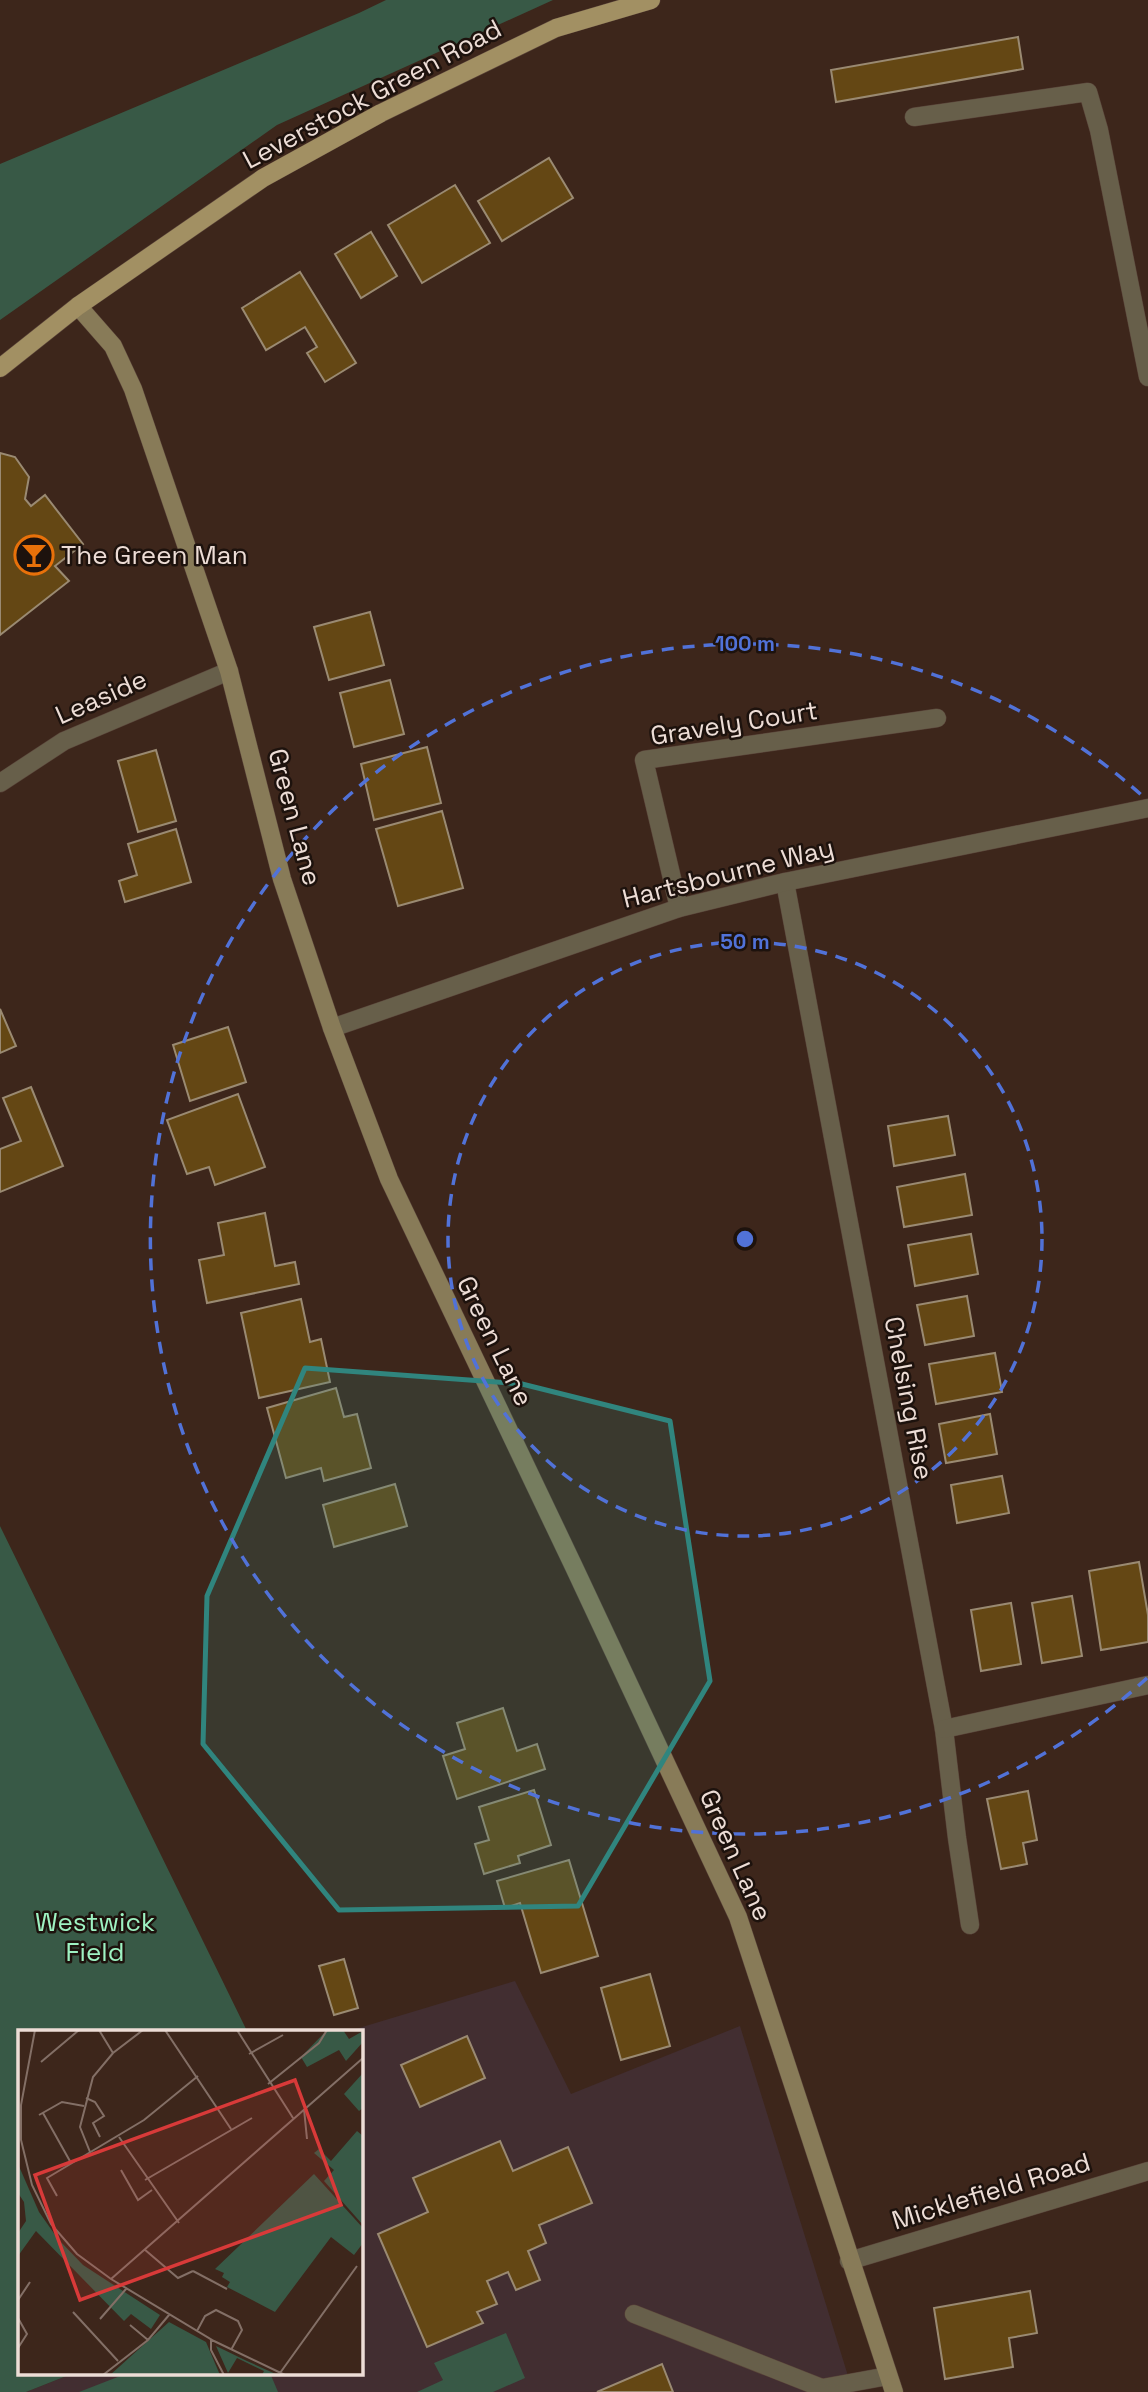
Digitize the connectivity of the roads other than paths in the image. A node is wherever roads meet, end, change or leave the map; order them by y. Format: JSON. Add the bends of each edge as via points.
{"nodes":[{"id":1,"x":651,"y":0,"type":"edge"},
{"id":2,"x":914,"y":117,"type":"dead end"},
{"id":3,"x":78,"y":306,"type":"junction"},
{"id":4,"x":1143,"y":325,"type":"edge"},
{"id":5,"x":0,"y":368,"type":"edge"},
{"id":6,"x":1148,"y":377,"type":"edge"},
{"id":7,"x":229,"y":671,"type":"junction"},
{"id":8,"x":937,"y":718,"type":"dead end"},
{"id":9,"x":0,"y":783,"type":"edge"},
{"id":10,"x":1148,"y":808,"type":"edge"},
{"id":11,"x":785,"y":882,"type":"junction"},
{"id":12,"x":679,"y":908,"type":"junction"},
{"id":13,"x":332,"y":1028,"type":"junction"},
{"id":14,"x":1148,"y":1685,"type":"edge"},
{"id":15,"x":944,"y":1729,"type":"junction"},
{"id":16,"x":970,"y":1925,"type":"dead end"},
{"id":17,"x":1148,"y":2171,"type":"edge"},
{"id":18,"x":849,"y":2261,"type":"junction"},
{"id":19,"x":634,"y":2314,"type":"dead end"},
{"id":20,"x":891,"y":2384,"type":"edge"},
{"id":21,"x":822,"y":2390,"type":"edge"}],
"edges":[{"from":1,"to":3,"type":"main road","name":"Leverstock Green Road","via":[[556,27],[381,113],[263,178]]},
{"from":2,"to":4,"type":"street","via":[[1088,92]]},
{"from":3,"to":5,"type":"main road","name":"Leverstock Green Road"},
{"from":3,"to":7,"type":"street","name":"Green Lane","via":[[113,346],[133,389]]},
{"from":4,"to":6,"type":"street"},
{"from":7,"to":9,"type":"street","name":"Leaside","via":[[64,741]]},
{"from":7,"to":13,"type":"street","name":"Green Lane","via":[[282,879]]},
{"from":8,"to":12,"type":"street","name":"Gravely Court","via":[[644,760]]},
{"from":10,"to":11,"type":"street","name":"Hartsbourne Way"},
{"from":11,"to":12,"type":"street","name":"Hartsbourne Way"},
{"from":11,"to":15,"type":"street","name":"Chelsing Rise"},
{"from":12,"to":13,"type":"street","name":"Hartsbourne Way"},
{"from":13,"to":18,"type":"street","name":"Green Lane","via":[[389,1180],[738,1917]]},
{"from":14,"to":15,"type":"street"},
{"from":15,"to":16,"type":"street","name":"Chelsing Rise"},
{"from":17,"to":18,"type":"street","name":"Micklefield Road"},
{"from":18,"to":20,"type":"street","name":"Green Lane"},
{"from":19,"to":21,"type":"street"},
{"from":20,"to":21,"type":"street"}]}
